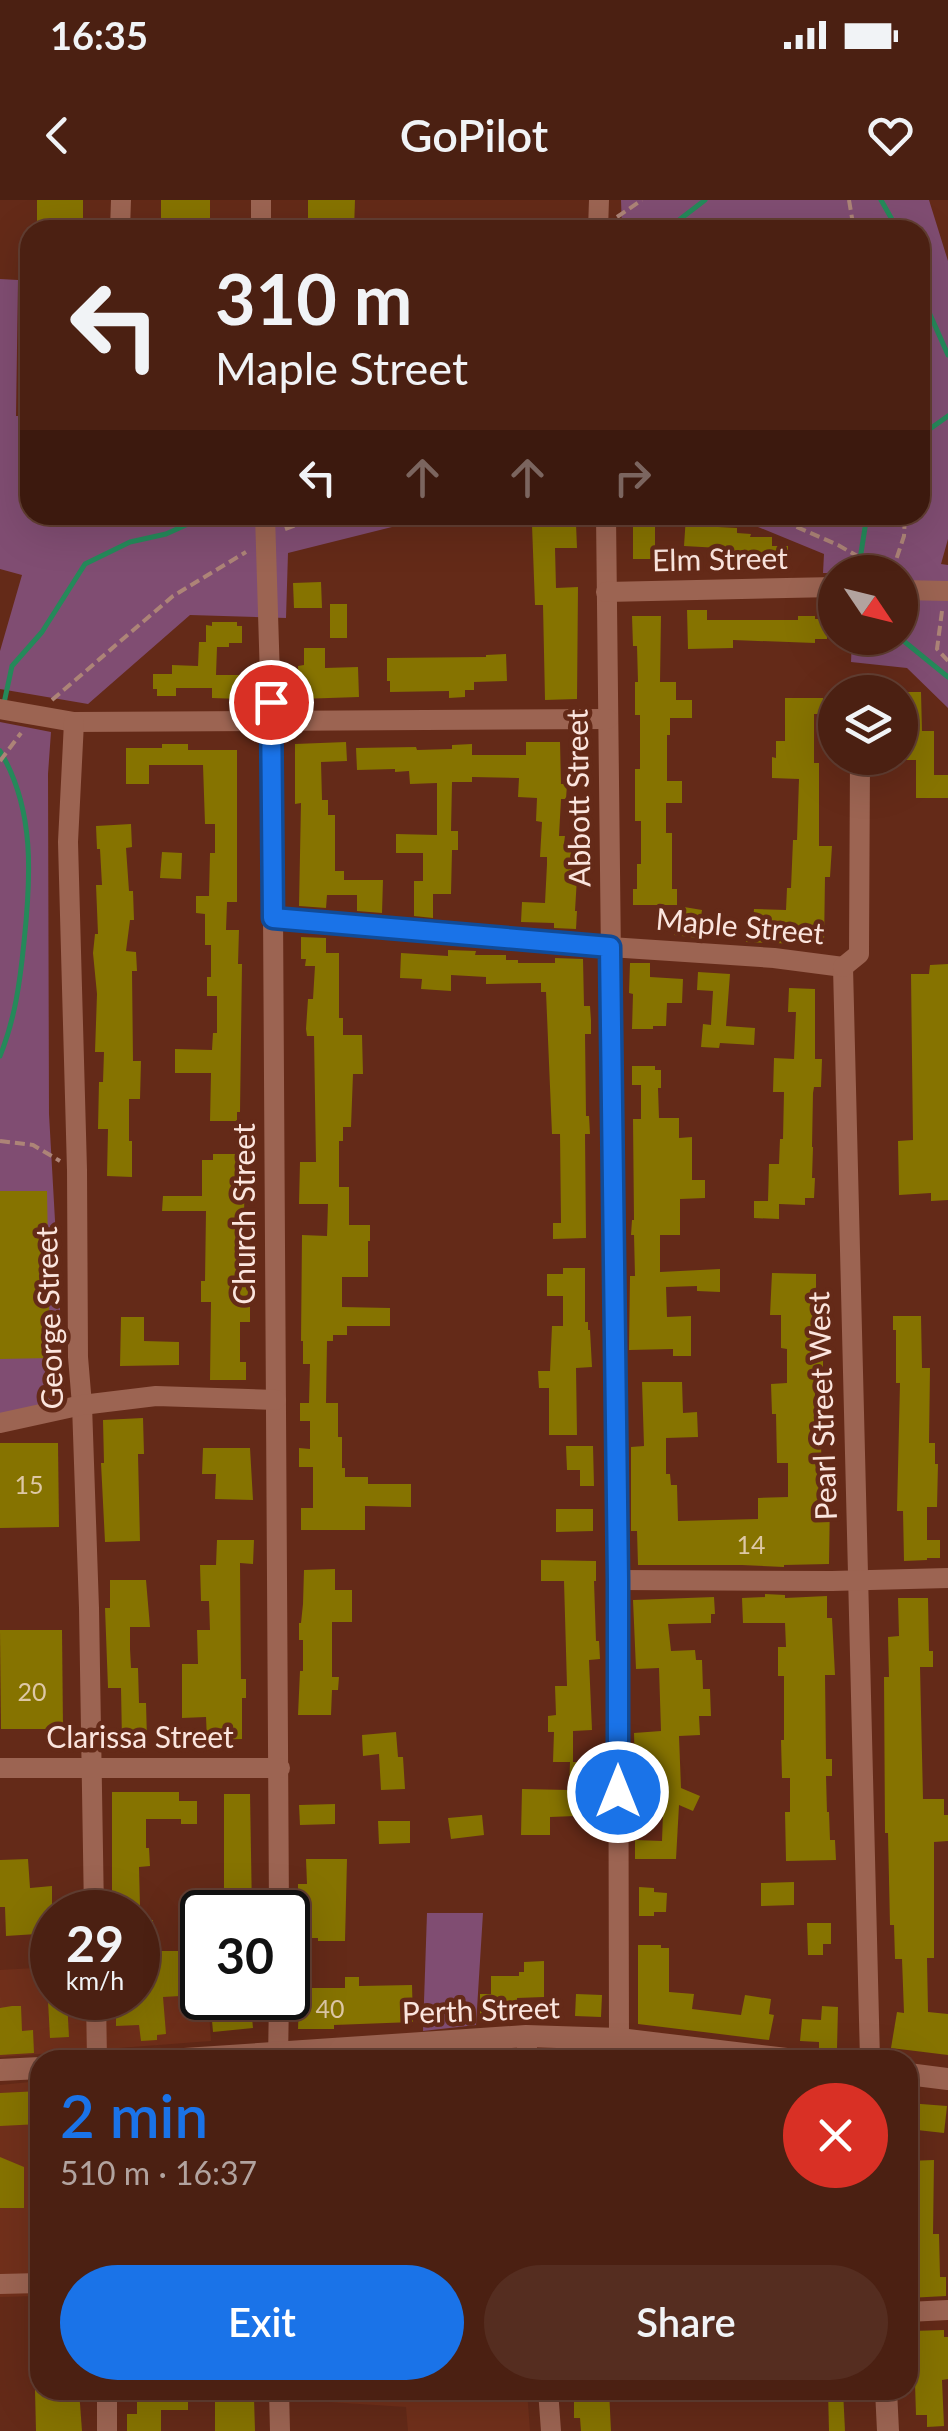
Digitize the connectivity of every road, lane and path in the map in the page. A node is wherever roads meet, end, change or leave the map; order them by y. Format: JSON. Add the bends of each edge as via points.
{"nodes":[{"id":1,"x":642,"y":200,"type":"edge"},
{"id":2,"x":613,"y":220,"type":"edge"},
{"id":3,"x":265,"y":525,"type":"edge"},
{"id":4,"x":296,"y":525,"type":"edge"},
{"id":5,"x":606,"y":525,"type":"edge"},
{"id":6,"x":792,"y":525,"type":"edge"},
{"id":7,"x":905,"y":525,"type":"edge"},
{"id":8,"x":264,"y":541,"type":"junction"},
{"id":9,"x":856,"y":555,"type":"edge"},
{"id":10,"x":896,"y":555,"type":"edge"},
{"id":11,"x":818,"y":588,"type":"edge"},
{"id":12,"x":606,"y":592,"type":"junction"},
{"id":13,"x":918,"y":594,"type":"edge"},
{"id":14,"x":945,"y":601,"type":"edge"},
{"id":15,"x":948,"y":661,"type":"edge"},
{"id":16,"x":18,"y":713,"type":"edge"},
{"id":17,"x":608,"y":719,"type":"junction"},
{"id":18,"x":74,"y":722,"type":"junction"},
{"id":19,"x":271,"y":722,"type":"junction"},
{"id":20,"x":0,"y":761,"type":"edge"},
{"id":21,"x":860,"y":775,"type":"edge"},
{"id":22,"x":273,"y":918,"type":"junction"},
{"id":23,"x":610,"y":947,"type":"junction"},
{"id":24,"x":843,"y":966,"type":"junction"},
{"id":25,"x":0,"y":1141,"type":"edge"},
{"id":26,"x":77,"y":1170,"type":"junction"},
{"id":27,"x":276,"y":1400,"type":"junction"},
{"id":28,"x":82,"y":1405,"type":"junction"},
{"id":29,"x":0,"y":1424,"type":"edge"},
{"id":30,"x":948,"y":1578,"type":"edge"},
{"id":31,"x":618,"y":1580,"type":"junction"},
{"id":32,"x":858,"y":1580,"type":"junction"},
{"id":33,"x":0,"y":1768,"type":"edge"},
{"id":34,"x":92,"y":1768,"type":"junction"},
{"id":35,"x":280,"y":1768,"type":"junction"},
{"id":36,"x":94,"y":1890,"type":"edge"},
{"id":37,"x":279,"y":1890,"type":"edge"},
{"id":38,"x":96,"y":2020,"type":"edge"},
{"id":39,"x":279,"y":2020,"type":"edge"},
{"id":40,"x":526,"y":2036,"type":"junction"},
{"id":41,"x":619,"y":2039,"type":"junction"},
{"id":42,"x":97,"y":2050,"type":"edge"},
{"id":43,"x":278,"y":2050,"type":"edge"},
{"id":44,"x":352,"y":2050,"type":"edge"},
{"id":45,"x":527,"y":2050,"type":"edge"},
{"id":46,"x":711,"y":2050,"type":"edge"},
{"id":47,"x":870,"y":2050,"type":"edge"},
{"id":48,"x":30,"y":2068,"type":"edge"},
{"id":49,"x":0,"y":2070,"type":"edge"},
{"id":50,"x":918,"y":2075,"type":"edge"},
{"id":51,"x":948,"y":2079,"type":"edge"},
{"id":52,"x":30,"y":2282,"type":"edge"},
{"id":53,"x":0,"y":2284,"type":"edge"},
{"id":54,"x":948,"y":2310,"type":"edge"},
{"id":55,"x":918,"y":2312,"type":"edge"},
{"id":56,"x":106,"y":2400,"type":"edge"},
{"id":57,"x":280,"y":2400,"type":"edge"},
{"id":58,"x":549,"y":2400,"type":"edge"},
{"id":59,"x":886,"y":2400,"type":"edge"},
{"id":60,"x":108,"y":2431,"type":"edge"},
{"id":61,"x":280,"y":2431,"type":"edge"},
{"id":62,"x":551,"y":2431,"type":"edge"},
{"id":63,"x":888,"y":2431,"type":"edge"}],
"edges":[{"from":1,"to":2,"type":"path"},
{"from":3,"to":8,"type":"street","name":"Church Street"},
{"from":4,"to":8,"type":"path"},
{"from":5,"to":12,"type":"street","name":"Abbott Street"},
{"from":6,"to":9,"type":"path"},
{"from":7,"to":10,"type":"path"},
{"from":8,"to":16,"type":"path","via":[[174,596]]},
{"from":8,"to":19,"type":"street","name":"Church Street"},
{"from":11,"to":12,"type":"street","name":"Elm Street"},
{"from":12,"to":17,"type":"street","name":"Abbott Street"},
{"from":13,"to":14,"type":"street"},
{"from":14,"to":15,"type":"path","via":[[937,650]]},
{"from":16,"to":18,"type":"street"},
{"from":16,"to":20,"type":"path","via":[[17,738]]},
{"from":17,"to":19,"type":"street"},
{"from":17,"to":23,"type":"street","name":"Abbott Street"},
{"from":18,"to":19,"type":"street"},
{"from":18,"to":26,"type":"street","name":"George Street","via":[[68,842]]},
{"from":19,"to":22,"type":"street","name":"Church Street"},
{"from":21,"to":24,"type":"street","name":"Pearl Street West","via":[[860,954]]},
{"from":22,"to":23,"type":"street","name":"Maple Street"},
{"from":22,"to":27,"type":"street","name":"Church Street"},
{"from":23,"to":24,"type":"street","name":"Maple Street"},
{"from":23,"to":31,"type":"street","name":"Abbott Street"},
{"from":24,"to":32,"type":"street","name":"Pearl Street West"},
{"from":25,"to":26,"type":"path","via":[[34,1145]]},
{"from":26,"to":28,"type":"street","name":"George Street"},
{"from":27,"to":28,"type":"street","via":[[156,1396]]},
{"from":27,"to":35,"type":"street","name":"Church Street"},
{"from":28,"to":29,"type":"street"},
{"from":28,"to":34,"type":"street","name":"George Street"},
{"from":30,"to":32,"type":"street"},
{"from":31,"to":32,"type":"street"},
{"from":31,"to":41,"type":"street","name":"Abbott Street"},
{"from":32,"to":47,"type":"street","name":"Pearl Street West"},
{"from":33,"to":34,"type":"street","name":"Clarissa Street"},
{"from":34,"to":35,"type":"street","name":"Clarissa Street"},
{"from":34,"to":36,"type":"street","name":"George Street"},
{"from":35,"to":37,"type":"street","name":"Church Street"},
{"from":38,"to":42,"type":"street"},
{"from":39,"to":43,"type":"street"},
{"from":40,"to":41,"type":"street","name":"Perth Street"},
{"from":40,"to":44,"type":"street","name":"Perth Street"},
{"from":40,"to":45,"type":"street"},
{"from":41,"to":46,"type":"street","name":"Perth Street"},
{"from":48,"to":49,"type":"street"},
{"from":50,"to":51,"type":"street"},
{"from":52,"to":53,"type":"street"},
{"from":54,"to":55,"type":"street"},
{"from":56,"to":60,"type":"street"},
{"from":57,"to":61,"type":"street"},
{"from":58,"to":62,"type":"street"},
{"from":59,"to":63,"type":"street"}]}
